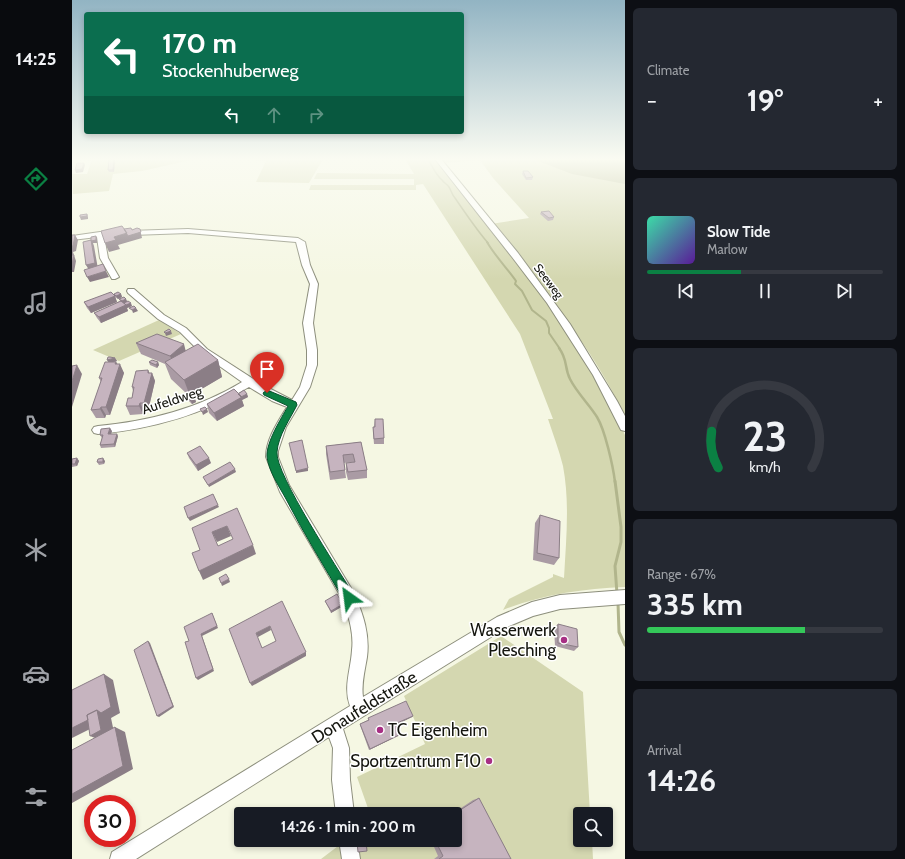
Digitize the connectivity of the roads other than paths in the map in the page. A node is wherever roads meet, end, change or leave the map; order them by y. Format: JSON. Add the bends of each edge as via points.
{"nodes":[{"id":1,"x":469,"y":199,"type":"edge"},
{"id":2,"x":100,"y":234,"type":"junction"},
{"id":3,"x":72,"y":238,"type":"edge"},
{"id":4,"x":115,"y":277,"type":"dead end"},
{"id":5,"x":131,"y":291,"type":"dead end"},
{"id":6,"x":249,"y":382,"type":"junction"},
{"id":7,"x":293,"y":405,"type":"junction"},
{"id":8,"x":625,"y":427,"type":"edge"},
{"id":9,"x":98,"y":430,"type":"dead end"},
{"id":10,"x":625,"y":597,"type":"edge"},
{"id":11,"x":359,"y":709,"type":"junction"},
{"id":12,"x":333,"y":725,"type":"junction"},
{"id":13,"x":344,"y":807,"type":"edge"},
{"id":14,"x":349,"y":847,"type":"edge"},
{"id":15,"x":119,"y":859,"type":"edge"},
{"id":16,"x":351,"y":859,"type":"edge"}],
"edges":[{"from":1,"to":8,"type":"street","name":"Seeweg","via":[[564,322],[599,375]]},
{"from":2,"to":3,"type":"street"},
{"from":2,"to":4,"type":"street","via":[[104,258]]},
{"from":2,"to":7,"type":"street","via":[[195,231],[300,241],[306,265],[314,282],[308,323],[312,358],[305,387]]},
{"from":5,"to":6,"type":"street","via":[[161,317],[183,330],[204,351]]},
{"from":6,"to":7,"type":"street"},
{"from":6,"to":9,"type":"street","name":"Aufeldweg","via":[[205,406],[182,414],[145,424]]},
{"from":7,"to":11,"type":"street","via":[[276,439],[272,457],[284,488],[355,612],[360,649],[354,696]]},
{"from":10,"to":11,"type":"street","name":"Donaufeldstraße","via":[[554,603],[515,616],[484,632]]},
{"from":11,"to":12,"type":"street","name":"Donaufeldstraße"},
{"from":12,"to":13,"type":"street","via":[[341,748]]},
{"from":12,"to":15,"type":"street","name":"Donaufeldstraße"},
{"from":14,"to":16,"type":"street"}]}
